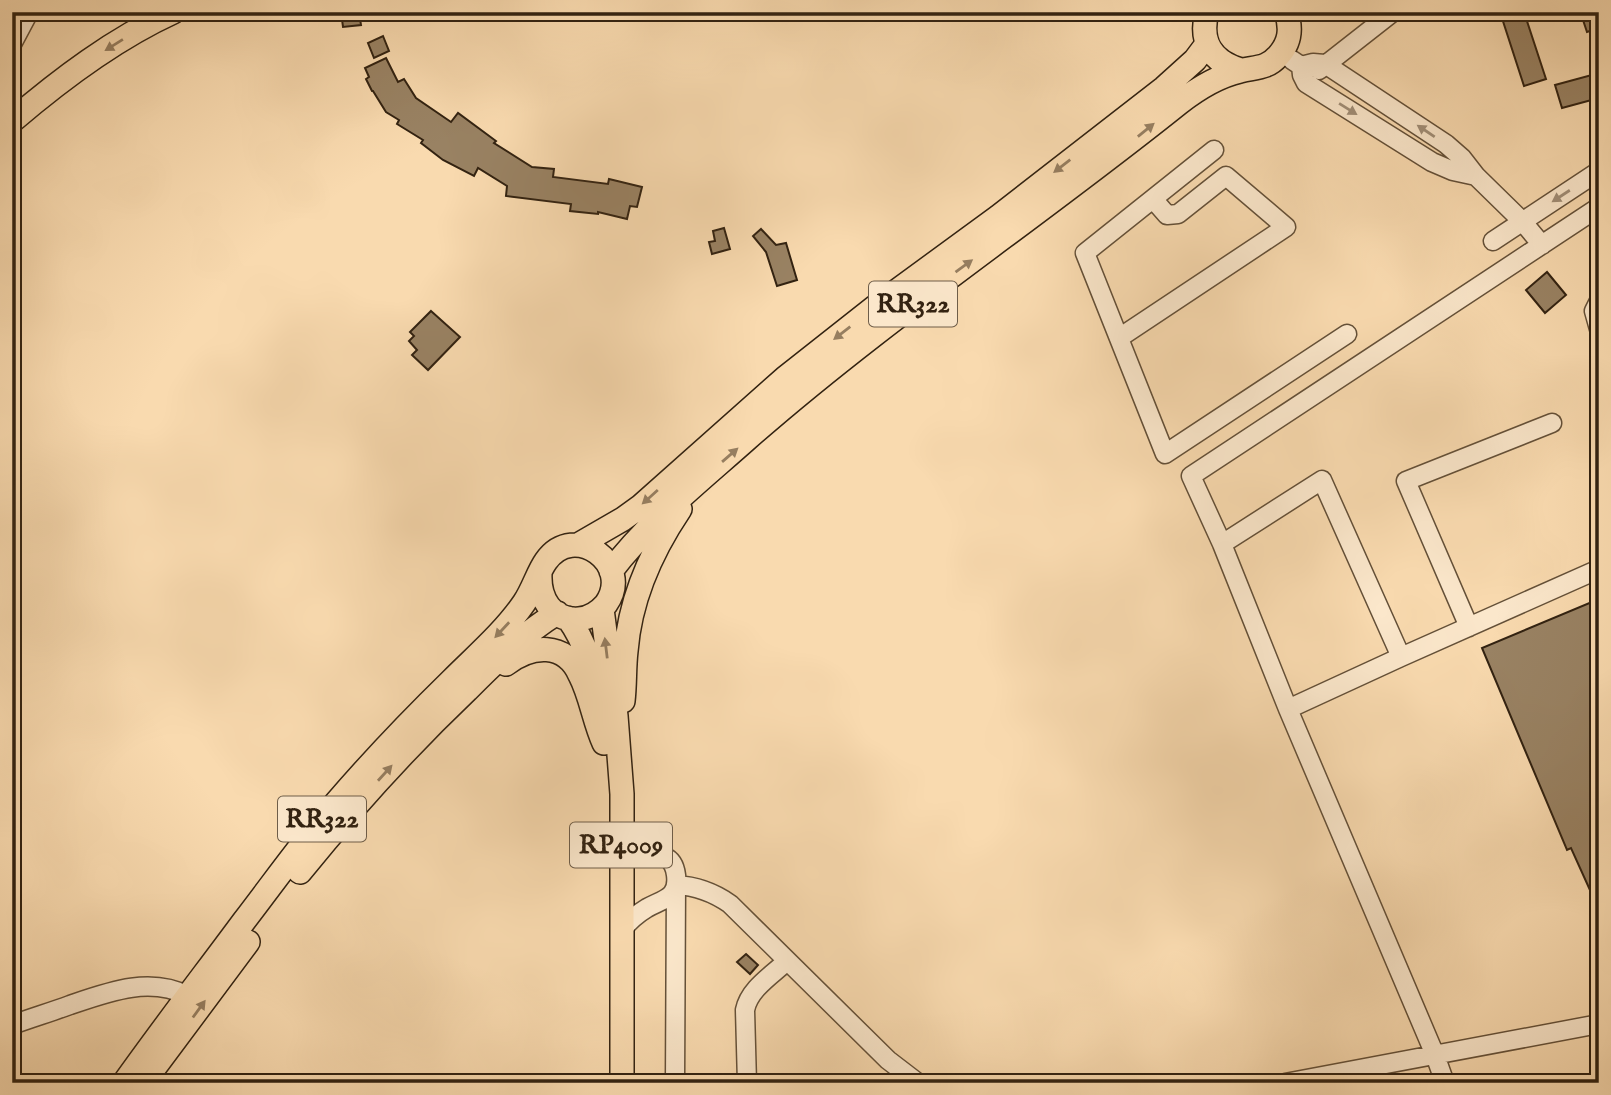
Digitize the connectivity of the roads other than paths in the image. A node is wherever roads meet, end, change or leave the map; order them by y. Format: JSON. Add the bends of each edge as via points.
{"nodes":[{"id":1,"x":29,"y":12,"type":"edge"},
{"id":2,"x":173,"y":12,"type":"edge"},
{"id":3,"x":1207,"y":12,"type":"edge"},
{"id":4,"x":1393,"y":12,"type":"edge"},
{"id":5,"x":1291,"y":16,"type":"edge"},
{"id":6,"x":12,"y":44,"type":"edge"},
{"id":7,"x":1207,"y":44,"type":"junction"},
{"id":8,"x":1281,"y":52,"type":"junction"},
{"id":9,"x":1325,"y":64,"type":"junction"},
{"id":10,"x":1241,"y":70,"type":"junction"},
{"id":11,"x":1303,"y":74,"type":"junction"},
{"id":12,"x":12,"y":121,"type":"edge"},
{"id":13,"x":1214,"y":149,"type":"dead end"},
{"id":14,"x":1599,"y":171,"type":"edge"},
{"id":15,"x":1476,"y":176,"type":"junction"},
{"id":16,"x":1153,"y":199,"type":"junction"},
{"id":17,"x":1599,"y":207,"type":"edge"},
{"id":18,"x":1522,"y":221,"type":"junction"},
{"id":19,"x":1493,"y":241,"type":"dead end"},
{"id":20,"x":1542,"y":245,"type":"junction"},
{"id":21,"x":1599,"y":301,"type":"edge"},
{"id":22,"x":1599,"y":329,"type":"edge"},
{"id":23,"x":1347,"y":334,"type":"dead end"},
{"id":24,"x":1119,"y":338,"type":"junction"},
{"id":25,"x":1552,"y":423,"type":"dead end"},
{"id":26,"x":707,"y":475,"type":"junction"},
{"id":27,"x":1222,"y":544,"type":"junction"},
{"id":28,"x":578,"y":545,"type":"junction"},
{"id":29,"x":1599,"y":569,"type":"edge"},
{"id":30,"x":611,"y":571,"type":"junction"},
{"id":31,"x":540,"y":574,"type":"junction"},
{"id":32,"x":602,"y":609,"type":"junction"},
{"id":33,"x":563,"y":616,"type":"junction"},
{"id":34,"x":1469,"y":627,"type":"junction"},
{"id":35,"x":1401,"y":657,"type":"junction"},
{"id":36,"x":458,"y":698,"type":"junction"},
{"id":37,"x":1288,"y":709,"type":"junction"},
{"id":38,"x":611,"y":741,"type":"junction"},
{"id":39,"x":621,"y":854,"type":"junction"},
{"id":40,"x":677,"y":884,"type":"junction"},
{"id":41,"x":622,"y":930,"type":"junction"},
{"id":42,"x":787,"y":961,"type":"junction"},
{"id":43,"x":188,"y":996,"type":"junction"},
{"id":44,"x":1599,"y":1024,"type":"edge"},
{"id":45,"x":12,"y":1025,"type":"edge"},
{"id":46,"x":1435,"y":1055,"type":"junction"},
{"id":47,"x":124,"y":1083,"type":"edge"},
{"id":48,"x":143,"y":1083,"type":"edge"},
{"id":49,"x":606,"y":1083,"type":"edge"},
{"id":50,"x":622,"y":1083,"type":"edge"},
{"id":51,"x":675,"y":1083,"type":"edge"},
{"id":52,"x":747,"y":1083,"type":"edge"},
{"id":53,"x":918,"y":1083,"type":"edge"},
{"id":54,"x":1285,"y":1083,"type":"edge"},
{"id":55,"x":1445,"y":1083,"type":"edge"}],
"edges":[{"from":1,"to":6,"type":"street"},
{"from":2,"to":12,"type":"main road","one_way":true,"via":[[79,68]]},
{"from":3,"to":7,"type":"main road"},
{"from":4,"to":9,"type":"street"},
{"from":5,"to":8,"type":"main road"},
{"from":7,"to":10,"type":"main road","via":[[1220,62]]},
{"from":7,"to":28,"type":"main road","number":"RR322","one_way":true,"via":[[1164,88],[785,378],[640,506]]},
{"from":8,"to":10,"type":"main road","number":"RR322","via":[[1263,67]]},
{"from":8,"to":11,"type":"street"},
{"from":9,"to":11,"type":"street"},
{"from":15,"to":9,"type":"street","one_way":true,"via":[[1446,144]]},
{"from":26,"to":10,"type":"main road","number":"RR322","one_way":true,"via":[[800,393],[919,299],[1190,95]]},
{"from":11,"to":15,"type":"street","one_way":true,"via":[[1432,162]]},
{"from":13,"to":16,"type":"street"},
{"from":14,"to":18,"type":"street","one_way":true},
{"from":15,"to":18,"type":"street"},
{"from":16,"to":24,"type":"street","via":[[1086,253]]},
{"from":16,"to":24,"type":"street","via":[[1172,216],[1226,176],[1286,227]]},
{"from":17,"to":20,"type":"street"},
{"from":18,"to":19,"type":"street"},
{"from":18,"to":20,"type":"street"},
{"from":20,"to":27,"type":"street","via":[[1191,476]]},
{"from":21,"to":22,"type":"street","via":[[1594,311]]},
{"from":23,"to":24,"type":"street","via":[[1165,454]]},
{"from":25,"to":34,"type":"street","via":[[1406,481]]},
{"from":26,"to":30,"type":"main road","number":"RR322","via":[[640,535]]},
{"from":26,"to":38,"type":"main road","via":[[669,525],[640,585]]},
{"from":27,"to":35,"type":"street","via":[[1322,480]]},
{"from":27,"to":37,"type":"street"},
{"from":28,"to":30,"type":"main road","via":[[595,550]]},
{"from":28,"to":31,"type":"main road","number":"RR322","via":[[561,548],[547,558]]},
{"from":29,"to":34,"type":"street"},
{"from":30,"to":32,"type":"main road","number":"RR322","via":[[612,591]]},
{"from":31,"to":33,"type":"main road","via":[[542,596]]},
{"from":31,"to":43,"type":"main road","number":"RR322","one_way":true,"via":[[499,634],[333,806]]},
{"from":32,"to":33,"type":"main road","number":"RR322","via":[[577,619]]},
{"from":38,"to":32,"type":"main road","number":"RP4009","one_way":true},
{"from":33,"to":36,"type":"main road","number":"RR322","via":[[517,642]]},
{"from":33,"to":38,"type":"main road","number":"RP4009","via":[[577,631],[592,668]]},
{"from":34,"to":35,"type":"street"},
{"from":35,"to":37,"type":"street"},
{"from":36,"to":38,"type":"main road","via":[[528,650],[552,650],[573,663]]},
{"from":48,"to":36,"type":"main road","number":"RR322","one_way":true,"via":[[296,877],[373,786]]},
{"from":37,"to":46,"type":"street"},
{"from":38,"to":39,"type":"main road","number":"RP4009","via":[[622,794]]},
{"from":38,"to":49,"type":"main road","number":"RP4009"},
{"from":39,"to":40,"type":"street","via":[[666,857],[674,866]]},
{"from":39,"to":41,"type":"main road","number":"RP4009"},
{"from":40,"to":41,"type":"street","via":[[671,895],[638,914]]},
{"from":40,"to":42,"type":"street","via":[[700,888],[730,904]]},
{"from":40,"to":51,"type":"street"},
{"from":41,"to":50,"type":"main road","number":"RP4009"},
{"from":42,"to":52,"type":"street","via":[[747,1003]]},
{"from":42,"to":53,"type":"street","via":[[888,1060]]},
{"from":43,"to":45,"type":"street","via":[[159,986],[128,988]]},
{"from":43,"to":47,"type":"main road","number":"RR322"},
{"from":44,"to":46,"type":"street"},
{"from":46,"to":54,"type":"street"},
{"from":46,"to":55,"type":"street"}]}
